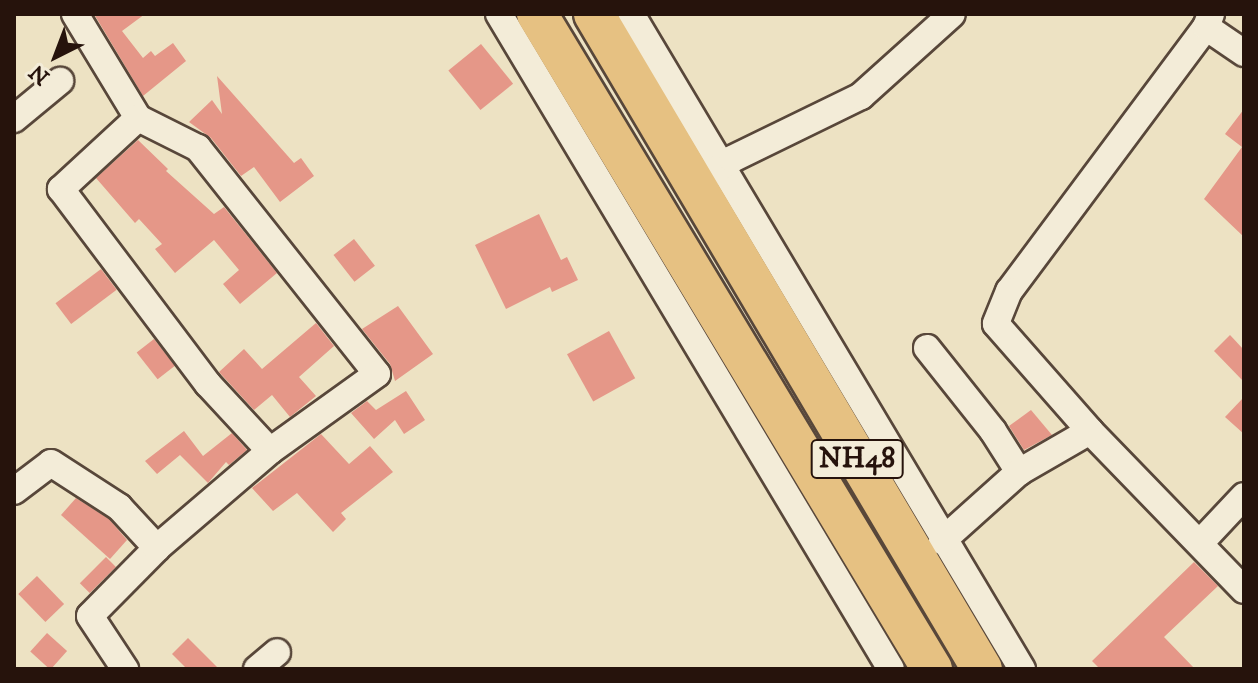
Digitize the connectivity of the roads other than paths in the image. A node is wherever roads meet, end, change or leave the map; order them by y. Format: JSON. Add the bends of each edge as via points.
{"nodes":[{"id":1,"x":75,"y":14,"type":"edge"},
{"id":2,"x":499,"y":14,"type":"edge"},
{"id":3,"x":537,"y":14,"type":"edge"},
{"id":4,"x":594,"y":14,"type":"edge"},
{"id":5,"x":952,"y":14,"type":"edge"},
{"id":6,"x":642,"y":19,"type":"edge"},
{"id":7,"x":1209,"y":20,"type":"edge"},
{"id":8,"x":1244,"y":53,"type":"edge"},
{"id":9,"x":60,"y":81,"type":"dead end"},
{"id":10,"x":138,"y":118,"type":"junction"},
{"id":11,"x":14,"y":119,"type":"edge"},
{"id":12,"x":606,"y":161,"type":"junction"},
{"id":13,"x":707,"y":176,"type":"junction"},
{"id":14,"x":927,"y":348,"type":"dead end"},
{"id":15,"x":1090,"y":431,"type":"junction"},
{"id":16,"x":270,"y":451,"type":"junction"},
{"id":17,"x":1019,"y":472,"type":"junction"},
{"id":18,"x":14,"y":491,"type":"edge"},
{"id":19,"x":1244,"y":496,"type":"edge"},
{"id":20,"x":942,"y":541,"type":"junction"},
{"id":21,"x":1200,"y":543,"type":"junction"},
{"id":22,"x":157,"y":548,"type":"junction"},
{"id":23,"x":1244,"y":590,"type":"edge"},
{"id":24,"x":277,"y":652,"type":"dead end"},
{"id":25,"x":125,"y":669,"type":"edge"},
{"id":26,"x":257,"y":669,"type":"edge"},
{"id":27,"x":891,"y":669,"type":"edge"},
{"id":28,"x":932,"y":669,"type":"edge"},
{"id":29,"x":982,"y":669,"type":"edge"},
{"id":30,"x":1022,"y":669,"type":"edge"}],
"edges":[{"from":1,"to":10,"type":"street"},
{"from":2,"to":12,"type":"street"},
{"from":3,"to":12,"type":"highway","number":"NH48"},
{"from":4,"to":13,"type":"highway","number":"NH48"},
{"from":5,"to":13,"type":"street","via":[[861,96]]},
{"from":6,"to":13,"type":"street"},
{"from":7,"to":8,"type":"street"},
{"from":7,"to":15,"type":"street","via":[[1009,291],[996,324]]},
{"from":9,"to":11,"type":"street"},
{"from":10,"to":16,"type":"street","via":[[61,189],[208,384]]},
{"from":10,"to":16,"type":"street","via":[[198,148],[377,374]]},
{"from":12,"to":27,"type":"street"},
{"from":12,"to":28,"type":"highway","number":"NH48","via":[[641,189]]},
{"from":13,"to":20,"type":"street"},
{"from":13,"to":29,"type":"highway","number":"NH48","via":[[733,249]]},
{"from":14,"to":17,"type":"street"},
{"from":15,"to":17,"type":"street"},
{"from":15,"to":21,"type":"street"},
{"from":16,"to":22,"type":"street"},
{"from":17,"to":20,"type":"street"},
{"from":18,"to":22,"type":"street","via":[[51,463],[119,507]]},
{"from":19,"to":21,"type":"street"},
{"from":20,"to":30,"type":"street"},
{"from":21,"to":23,"type":"street"},
{"from":22,"to":25,"type":"street","via":[[90,616]]},
{"from":24,"to":26,"type":"street"}]}
